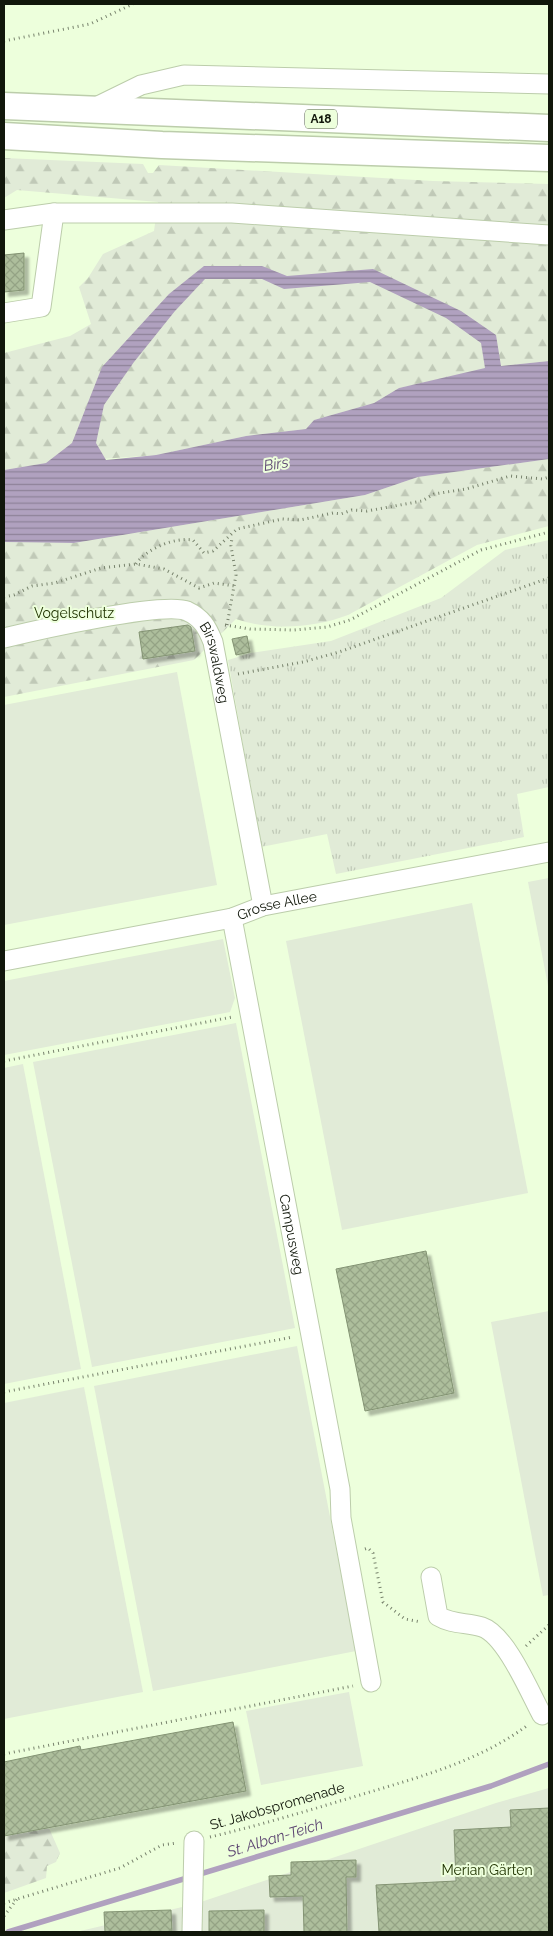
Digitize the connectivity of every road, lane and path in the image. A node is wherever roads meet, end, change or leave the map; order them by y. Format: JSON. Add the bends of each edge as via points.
{"nodes":[{"id":1,"x":134,"y":4,"type":"edge"},
{"id":2,"x":4,"y":41,"type":"edge"},
{"id":3,"x":549,"y":84,"type":"edge"},
{"id":4,"x":4,"y":90,"type":"edge"},
{"id":5,"x":4,"y":106,"type":"edge"},
{"id":6,"x":94,"y":108,"type":"junction"},
{"id":7,"x":549,"y":128,"type":"edge"},
{"id":8,"x":4,"y":136,"type":"edge"},
{"id":9,"x":549,"y":160,"type":"edge"},
{"id":10,"x":54,"y":213,"type":"junction"},
{"id":11,"x":4,"y":220,"type":"edge"},
{"id":12,"x":549,"y":236,"type":"edge"},
{"id":13,"x":4,"y":313,"type":"edge"},
{"id":14,"x":549,"y":477,"type":"edge"},
{"id":15,"x":549,"y":532,"type":"edge"},
{"id":16,"x":232,"y":536,"type":"junction"},
{"id":17,"x":136,"y":564,"type":"junction"},
{"id":18,"x":549,"y":578,"type":"edge"},
{"id":19,"x":235,"y":586,"type":"junction"},
{"id":20,"x":4,"y":597,"type":"edge"},
{"id":21,"x":204,"y":622,"type":"junction"},
{"id":22,"x":227,"y":625,"type":"junction"},
{"id":23,"x":4,"y":638,"type":"edge"},
{"id":24,"x":220,"y":677,"type":"junction"},
{"id":25,"x":549,"y":852,"type":"edge"},
{"id":26,"x":263,"y":906,"type":"junction"},
{"id":27,"x":232,"y":918,"type":"junction"},
{"id":28,"x":4,"y":961,"type":"edge"},
{"id":29,"x":250,"y":1014,"type":"junction"},
{"id":30,"x":4,"y":1060,"type":"edge"},
{"id":31,"x":310,"y":1334,"type":"junction"},
{"id":32,"x":4,"y":1392,"type":"edge"},
{"id":33,"x":347,"y":1552,"type":"junction"},
{"id":34,"x":431,"y":1577,"type":"dead end"},
{"id":35,"x":448,"y":1622,"type":"junction"},
{"id":36,"x":549,"y":1625,"type":"edge"},
{"id":37,"x":511,"y":1660,"type":"junction"},
{"id":38,"x":371,"y":1682,"type":"joint"},
{"id":39,"x":542,"y":1715,"type":"joint"},
{"id":40,"x":4,"y":1754,"type":"edge"},
{"id":41,"x":194,"y":1841,"type":"junction"},
{"id":42,"x":17,"y":1898,"type":"junction"},
{"id":43,"x":4,"y":1903,"type":"edge"},
{"id":44,"x":4,"y":1916,"type":"edge"},
{"id":45,"x":192,"y":1932,"type":"edge"}],
"edges":[{"from":1,"to":2,"type":"path","via":[[90,24]]},
{"from":3,"to":6,"type":"lane","via":[[184,75],[141,85]]},
{"from":4,"to":6,"type":"highway","via":[[66,93]]},
{"from":5,"to":6,"type":"highway","number":"A18"},
{"from":6,"to":7,"type":"highway","number":"A18"},
{"from":8,"to":9,"type":"highway"},
{"from":10,"to":11,"type":"lane"},
{"from":10,"to":12,"type":"lane","via":[[232,214]]},
{"from":10,"to":13,"type":"lane","via":[[41,307]]},
{"from":14,"to":16,"type":"path","via":[[510,476],[466,489],[434,494],[422,501],[300,520],[282,518],[237,529]]},
{"from":15,"to":22,"type":"path","via":[[480,550],[350,620],[327,627],[294,630]]},
{"from":16,"to":17,"type":"path","via":[[214,551],[204,553],[193,540],[182,538],[141,557]]},
{"from":16,"to":19,"type":"path"},
{"from":17,"to":19,"type":"path","via":[[164,569],[199,588],[214,583]]},
{"from":17,"to":20,"type":"path","via":[[102,568],[54,583],[32,586]]},
{"from":18,"to":24,"type":"path","via":[[339,652]]},
{"from":19,"to":22,"type":"path"},
{"from":21,"to":22,"type":"path"},
{"from":21,"to":23,"type":"lane","name":"Birswaldweg","via":[[185,610],[166,609],[69,622]]},
{"from":21,"to":24,"type":"lane","name":"Birswaldweg","via":[[214,642]]},
{"from":24,"to":26,"type":"lane","name":"Birswaldweg"},
{"from":25,"to":26,"type":"lane","name":"Grosse Allee"},
{"from":26,"to":27,"type":"lane","name":"Grosse Allee"},
{"from":27,"to":28,"type":"lane","name":"Grosse Allee"},
{"from":27,"to":29,"type":"lane","name":"Campusweg"},
{"from":29,"to":30,"type":"path"},
{"from":29,"to":31,"type":"lane","name":"Campusweg"},
{"from":31,"to":32,"type":"path"},
{"from":31,"to":33,"type":"lane","name":"Campusweg","via":[[340,1489]]},
{"from":33,"to":35,"type":"path","via":[[368,1548],[373,1553],[383,1602],[396,1613],[405,1619],[430,1625]]},
{"from":33,"to":38,"type":"lane","name":"Campusweg"},
{"from":34,"to":35,"type":"lane","via":[[438,1616]]},
{"from":35,"to":37,"type":"lane","via":[[483,1627],[499,1639]]},
{"from":36,"to":37,"type":"path"},
{"from":37,"to":39,"type":"lane"},
{"from":38,"to":40,"type":"path"},
{"from":39,"to":41,"type":"path","name":"St. Jakobspromenade","via":[[504,1743],[456,1766],[254,1827]]},
{"from":41,"to":42,"type":"path","name":"St. Jakobspromenade","via":[[162,1845],[120,1868]]},
{"from":41,"to":45,"type":"lane"},
{"from":42,"to":43,"type":"path","name":"St. Jakobspromenade"},
{"from":42,"to":44,"type":"path"}]}
